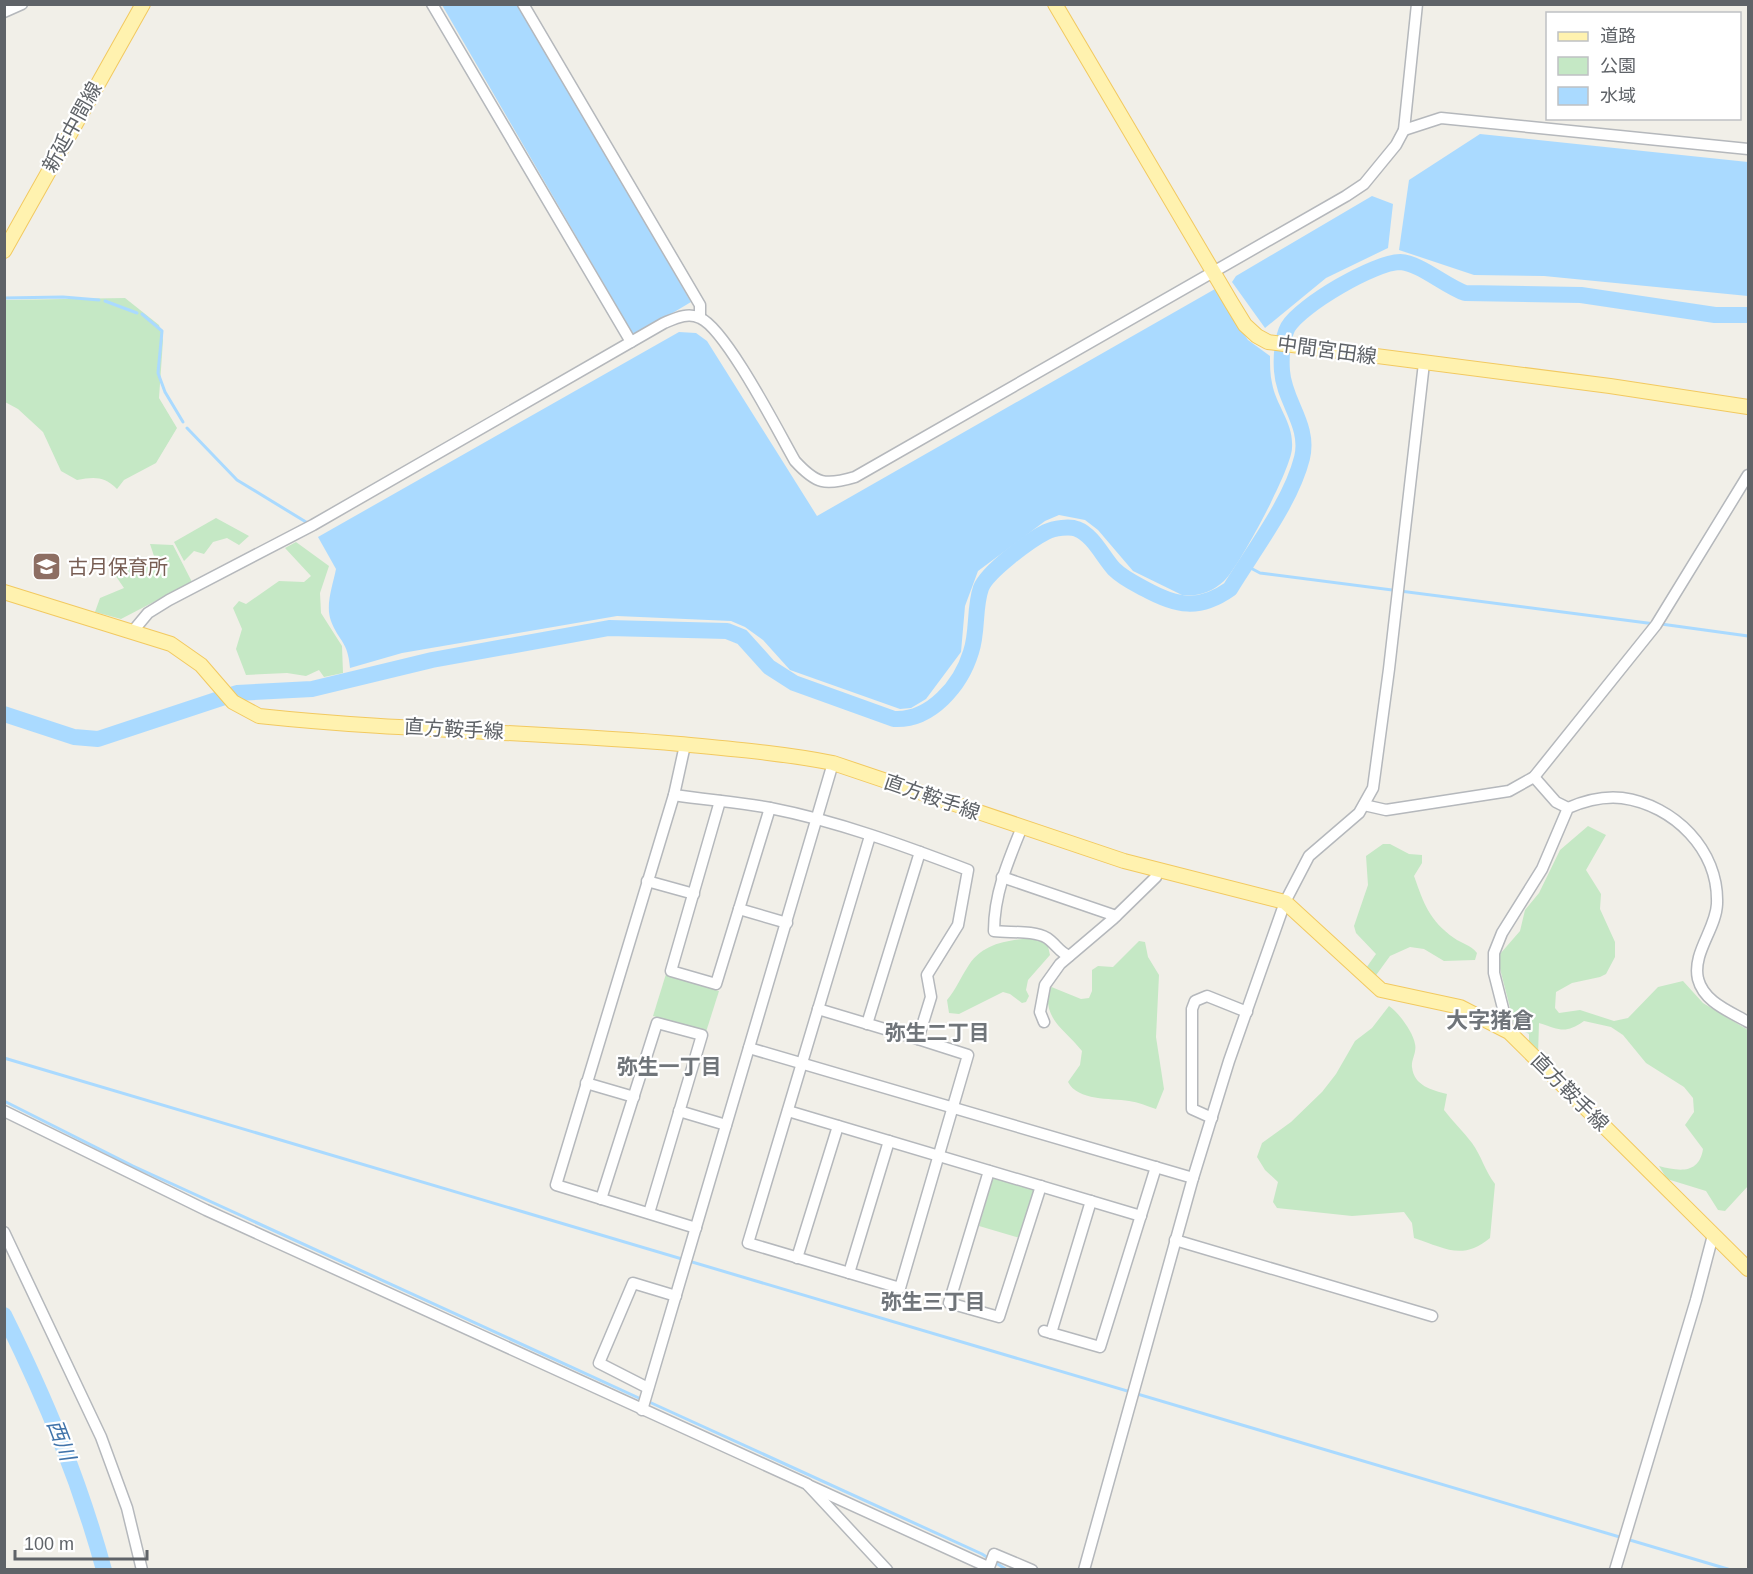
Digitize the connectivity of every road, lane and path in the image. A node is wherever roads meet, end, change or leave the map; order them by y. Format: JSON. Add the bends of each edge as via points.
{"nodes":[{"id":1,"x":22,"y":4,"type":"edge"},
{"id":2,"x":142,"y":4,"type":"edge"},
{"id":3,"x":432,"y":4,"type":"edge"},
{"id":4,"x":523,"y":4,"type":"edge"},
{"id":5,"x":1055,"y":4,"type":"edge"},
{"id":6,"x":1417,"y":4,"type":"edge"},
{"id":7,"x":4,"y":12,"type":"edge"},
{"id":8,"x":1404,"y":130,"type":"junction"},
{"id":9,"x":1749,"y":149,"type":"edge"},
{"id":10,"x":4,"y":250,"type":"edge"},
{"id":11,"x":1213,"y":272,"type":"junction"},
{"id":12,"x":700,"y":317,"type":"junction"},
{"id":13,"x":631,"y":342,"type":"junction"},
{"id":14,"x":1424,"y":363,"type":"junction"},
{"id":15,"x":1749,"y":407,"type":"edge"},
{"id":16,"x":1749,"y":475,"type":"edge"},
{"id":17,"x":4,"y":592,"type":"edge"},
{"id":18,"x":133,"y":631,"type":"junction"},
{"id":19,"x":686,"y":745,"type":"junction"},
{"id":20,"x":833,"y":763,"type":"junction"},
{"id":21,"x":1534,"y":777,"type":"junction"},
{"id":22,"x":674,"y":795,"type":"junction"},
{"id":23,"x":720,"y":801,"type":"junction"},
{"id":24,"x":1364,"y":805,"type":"junction"},
{"id":25,"x":770,"y":808,"type":"junction"},
{"id":26,"x":1568,"y":808,"type":"junction"},
{"id":27,"x":817,"y":819,"type":"junction"},
{"id":28,"x":1022,"y":827,"type":"junction"},
{"id":29,"x":870,"y":836,"type":"junction"},
{"id":30,"x":920,"y":852,"type":"junction"},
{"id":31,"x":1156,"y":869,"type":"junction"},
{"id":32,"x":1002,"y":877,"type":"junction"},
{"id":33,"x":647,"y":881,"type":"junction"},
{"id":34,"x":694,"y":894,"type":"junction"},
{"id":35,"x":1285,"y":902,"type":"junction"},
{"id":36,"x":739,"y":909,"type":"junction"},
{"id":37,"x":1116,"y":916,"type":"junction"},
{"id":38,"x":787,"y":924,"type":"junction"},
{"id":39,"x":1069,"y":956,"type":"junction"},
{"id":40,"x":818,"y":1009,"type":"junction"},
{"id":41,"x":1247,"y":1012,"type":"junction"},
{"id":42,"x":1044,"y":1022,"type":"dead end"},
{"id":43,"x":1749,"y":1022,"type":"edge"},
{"id":44,"x":867,"y":1024,"type":"junction"},
{"id":45,"x":1509,"y":1032,"type":"junction"},
{"id":46,"x":918,"y":1039,"type":"junction"},
{"id":47,"x":749,"y":1048,"type":"junction"},
{"id":48,"x":802,"y":1063,"type":"junction"},
{"id":49,"x":586,"y":1083,"type":"junction"},
{"id":50,"x":634,"y":1097,"type":"junction"},
{"id":51,"x":953,"y":1106,"type":"junction"},
{"id":52,"x":4,"y":1111,"type":"edge"},
{"id":53,"x":679,"y":1111,"type":"junction"},
{"id":54,"x":788,"y":1111,"type":"junction"},
{"id":55,"x":1212,"y":1118,"type":"junction"},
{"id":56,"x":726,"y":1125,"type":"junction"},
{"id":57,"x":838,"y":1126,"type":"junction"},
{"id":58,"x":889,"y":1142,"type":"junction"},
{"id":59,"x":939,"y":1156,"type":"junction"},
{"id":60,"x":1156,"y":1167,"type":"junction"},
{"id":61,"x":989,"y":1171,"type":"junction"},
{"id":62,"x":1193,"y":1178,"type":"junction"},
{"id":63,"x":1041,"y":1186,"type":"junction"},
{"id":64,"x":601,"y":1199,"type":"junction"},
{"id":65,"x":1091,"y":1202,"type":"junction"},
{"id":66,"x":649,"y":1213,"type":"junction"},
{"id":67,"x":1140,"y":1216,"type":"junction"},
{"id":68,"x":696,"y":1228,"type":"junction"},
{"id":69,"x":4,"y":1232,"type":"edge"},
{"id":70,"x":1715,"y":1235,"type":"junction"},
{"id":71,"x":1175,"y":1240,"type":"junction"},
{"id":72,"x":797,"y":1258,"type":"junction"},
{"id":73,"x":1749,"y":1269,"type":"edge"},
{"id":74,"x":849,"y":1273,"type":"junction"},
{"id":75,"x":676,"y":1296,"type":"junction"},
{"id":76,"x":1432,"y":1316,"type":"dead end"},
{"id":77,"x":648,"y":1388,"type":"junction"},
{"id":78,"x":642,"y":1410,"type":"junction"},
{"id":79,"x":807,"y":1484,"type":"junction"},
{"id":80,"x":988,"y":1568,"type":"edge"},
{"id":81,"x":142,"y":1569,"type":"edge"},
{"id":82,"x":887,"y":1569,"type":"edge"},
{"id":83,"x":1032,"y":1569,"type":"edge"},
{"id":84,"x":1084,"y":1569,"type":"edge"},
{"id":85,"x":1615,"y":1569,"type":"edge"}],
"edges":[{"from":1,"to":7,"type":"street"},
{"from":2,"to":10,"type":"main road","name":"新延中間線"},
{"from":3,"to":13,"type":"street"},
{"from":4,"to":12,"type":"street","via":[[700,305]]},
{"from":5,"to":11,"type":"main road","name":"中間宮田線"},
{"from":6,"to":8,"type":"street"},
{"from":8,"to":9,"type":"street","via":[[1442,118]]},
{"from":8,"to":11,"type":"street","via":[[1364,184]]},
{"from":11,"to":12,"type":"street","via":[[855,477],[838,482],[821,482],[795,461],[721,336]]},
{"from":11,"to":14,"type":"main road","name":"中間宮田線","via":[[1245,325],[1268,342]]},
{"from":12,"to":13,"type":"street","via":[[682,316]]},
{"from":13,"to":18,"type":"street","via":[[313,525],[162,604]]},
{"from":14,"to":15,"type":"main road","name":"中間宮田線"},
{"from":14,"to":24,"type":"street","via":[[1373,788]]},
{"from":16,"to":21,"type":"street","via":[[1657,623]]},
{"from":17,"to":18,"type":"main road","name":"直方鞍手線"},
{"from":18,"to":19,"type":"main road","name":"直方鞍手線","via":[[190,655],[233,702],[259,716]]},
{"from":19,"to":20,"type":"main road","name":"直方鞍手線"},
{"from":19,"to":22,"type":"street"},
{"from":20,"to":27,"type":"street"},
{"from":20,"to":28,"type":"main road","name":"直方鞍手線"},
{"from":21,"to":24,"type":"street","via":[[1509,791],[1394,809]]},
{"from":21,"to":26,"type":"street","via":[[1556,802]]},
{"from":22,"to":23,"type":"street"},
{"from":22,"to":33,"type":"street"},
{"from":23,"to":25,"type":"street"},
{"from":23,"to":34,"type":"street"},
{"from":24,"to":35,"type":"street","via":[[1309,856]]},
{"from":25,"to":27,"type":"street"},
{"from":25,"to":36,"type":"street"},
{"from":26,"to":43,"type":"street","via":[[1601,799],[1645,803],[1674,818],[1700,843],[1713,868],[1717,905],[1698,965],[1698,978],[1703,992],[1713,1002]]},
{"from":26,"to":45,"type":"street","via":[[1542,869],[1494,953],[1494,973]]},
{"from":27,"to":29,"type":"street"},
{"from":27,"to":38,"type":"street"},
{"from":28,"to":31,"type":"main road","name":"直方鞍手線"},
{"from":28,"to":32,"type":"street"},
{"from":29,"to":30,"type":"street"},
{"from":29,"to":40,"type":"street"},
{"from":30,"to":44,"type":"street"},
{"from":30,"to":46,"type":"street","via":[[968,870],[958,925],[927,975],[932,997]]},
{"from":31,"to":35,"type":"main road","name":"直方鞍手線"},
{"from":31,"to":37,"type":"street","via":[[1156,877]]},
{"from":32,"to":37,"type":"street"},
{"from":32,"to":39,"type":"street","via":[[994,932],[1038,935]]},
{"from":33,"to":34,"type":"street"},
{"from":33,"to":49,"type":"street"},
{"from":34,"to":36,"type":"street","via":[[671,971],[716,984]]},
{"from":35,"to":41,"type":"street"},
{"from":35,"to":45,"type":"main road","name":"直方鞍手線","via":[[1381,990],[1460,1007]]},
{"from":36,"to":38,"type":"street"},
{"from":37,"to":39,"type":"street"},
{"from":38,"to":47,"type":"street"},
{"from":39,"to":42,"type":"street","via":[[1045,985],[1041,1012]]},
{"from":40,"to":44,"type":"street"},
{"from":40,"to":48,"type":"street"},
{"from":41,"to":55,"type":"street"},
{"from":41,"to":55,"type":"street","via":[[1207,996],[1195,1001],[1192,1010],[1192,1109]]},
{"from":44,"to":46,"type":"street"},
{"from":45,"to":70,"type":"main road","name":"直方鞍手線"},
{"from":46,"to":51,"type":"street","via":[[969,1055]]},
{"from":47,"to":48,"type":"street"},
{"from":47,"to":56,"type":"street"},
{"from":48,"to":51,"type":"street"},
{"from":48,"to":54,"type":"street"},
{"from":49,"to":50,"type":"street"},
{"from":49,"to":64,"type":"street","via":[[556,1185]]},
{"from":50,"to":53,"type":"street","via":[[657,1023],[702,1035]]},
{"from":50,"to":64,"type":"street"},
{"from":51,"to":59,"type":"street"},
{"from":51,"to":60,"type":"street"},
{"from":52,"to":78,"type":"street","via":[[206,1210]]},
{"from":53,"to":56,"type":"street"},
{"from":53,"to":66,"type":"street"},
{"from":54,"to":57,"type":"street"},
{"from":54,"to":72,"type":"street","via":[[748,1243]]},
{"from":55,"to":62,"type":"street"},
{"from":56,"to":68,"type":"street"},
{"from":57,"to":58,"type":"street"},
{"from":57,"to":72,"type":"street"},
{"from":58,"to":59,"type":"street"},
{"from":58,"to":74,"type":"street"},
{"from":59,"to":61,"type":"street"},
{"from":59,"to":74,"type":"street","via":[[900,1288]]},
{"from":60,"to":62,"type":"street"},
{"from":60,"to":67,"type":"street"},
{"from":61,"to":63,"type":"street"},
{"from":61,"to":63,"type":"street","via":[[950,1303],[999,1317]]},
{"from":62,"to":71,"type":"street"},
{"from":63,"to":65,"type":"street"},
{"from":64,"to":66,"type":"street"},
{"from":65,"to":67,"type":"street"},
{"from":65,"to":67,"type":"street","via":[[1047,1332],[1100,1347]]},
{"from":66,"to":68,"type":"street"},
{"from":68,"to":75,"type":"street"},
{"from":69,"to":81,"type":"street","via":[[101,1437]]},
{"from":70,"to":73,"type":"main road","name":"直方鞍手線"},
{"from":70,"to":85,"type":"street"},
{"from":71,"to":76,"type":"street"},
{"from":71,"to":84,"type":"street"},
{"from":72,"to":74,"type":"street"},
{"from":75,"to":77,"type":"street"},
{"from":75,"to":77,"type":"street","via":[[633,1283],[599,1363]]},
{"from":77,"to":78,"type":"street"},
{"from":78,"to":79,"type":"street"},
{"from":79,"to":80,"type":"street"},
{"from":79,"to":82,"type":"street"},
{"from":80,"to":83,"type":"street","via":[[994,1554]]}]}
